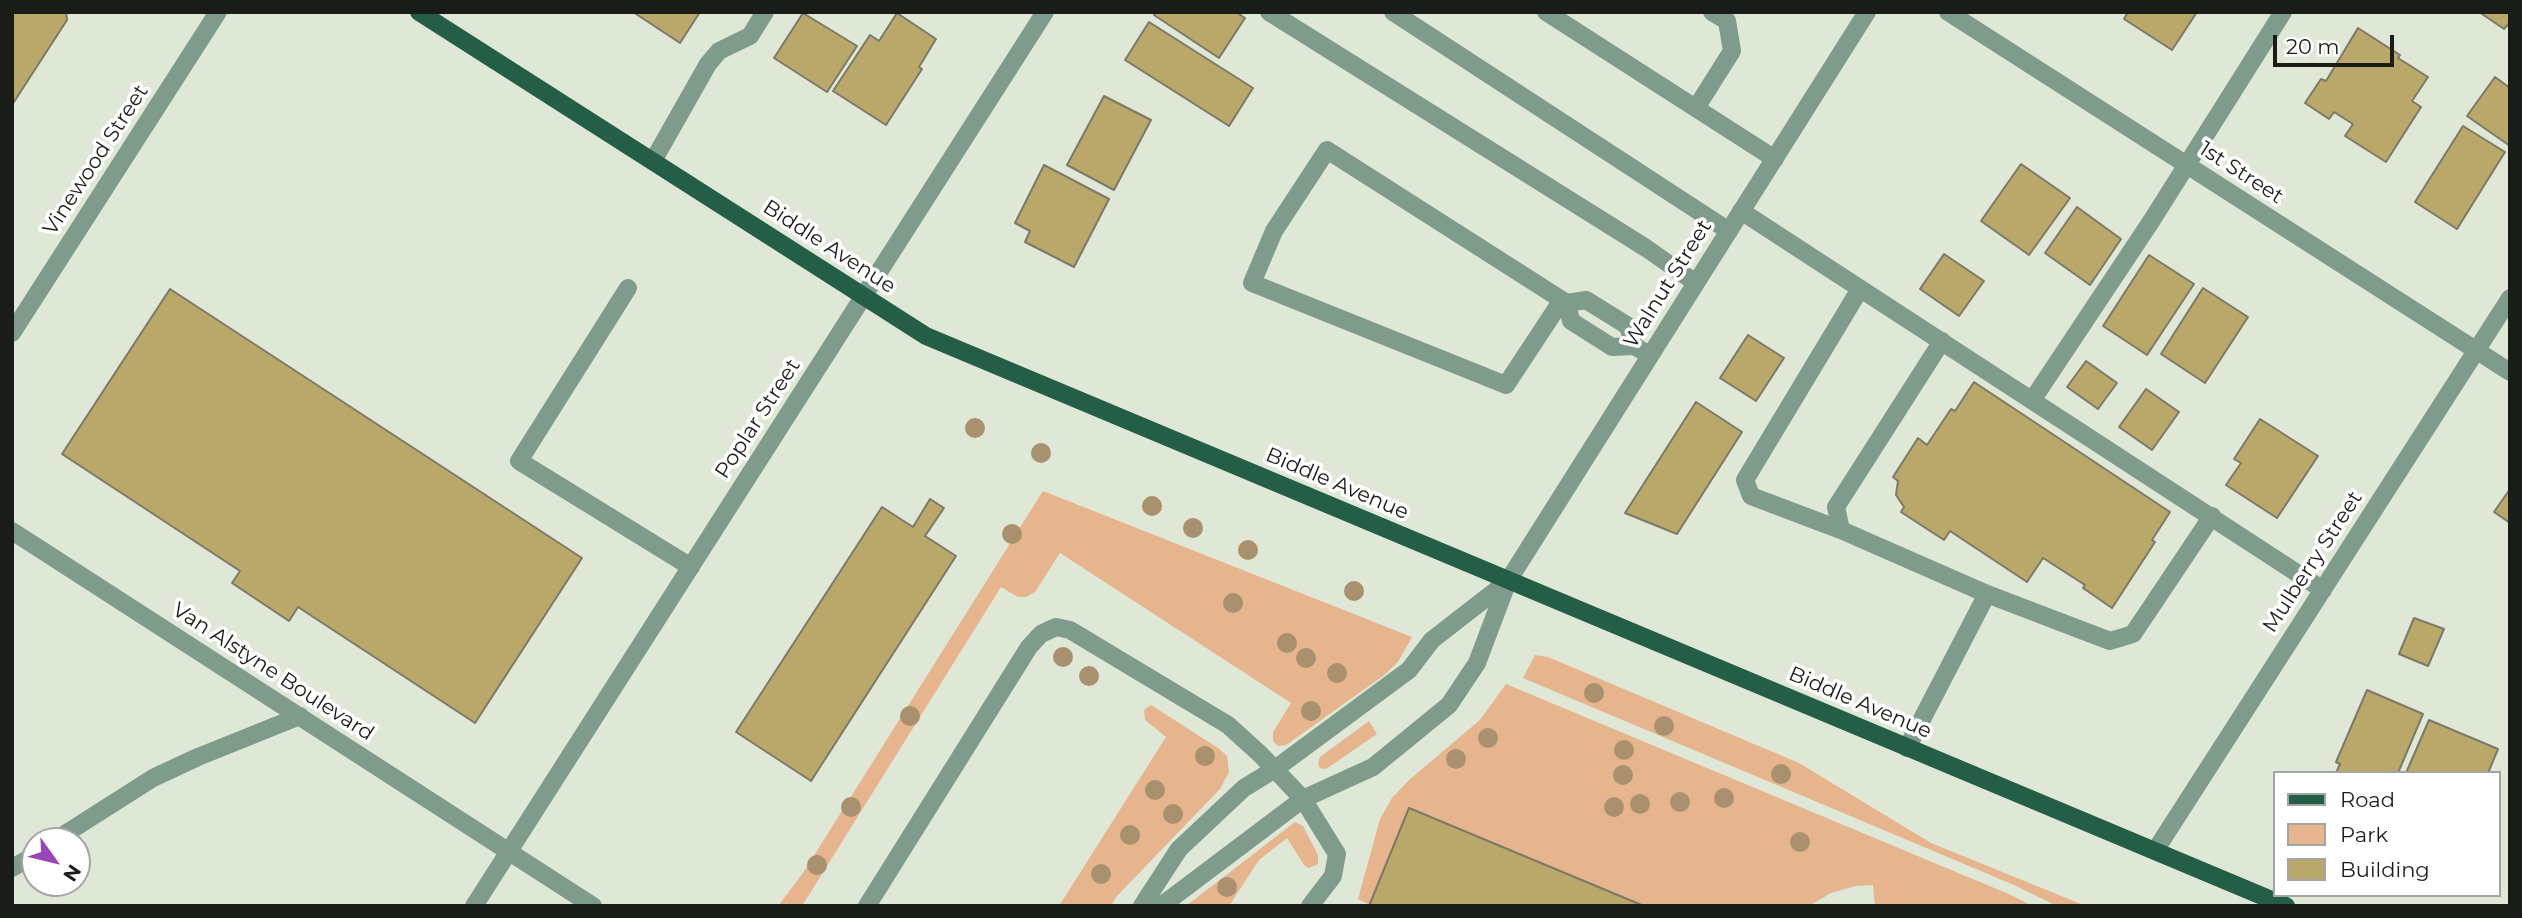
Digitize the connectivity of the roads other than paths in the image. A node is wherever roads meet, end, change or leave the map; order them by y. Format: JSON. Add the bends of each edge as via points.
{"nodes":[{"id":1,"x":218,"y":12,"type":"edge"},
{"id":2,"x":419,"y":12,"type":"edge"},
{"id":3,"x":765,"y":12,"type":"edge"},
{"id":4,"x":1045,"y":12,"type":"edge"},
{"id":5,"x":1269,"y":12,"type":"edge"},
{"id":6,"x":1393,"y":12,"type":"edge"},
{"id":7,"x":1546,"y":12,"type":"edge"},
{"id":8,"x":1712,"y":12,"type":"edge"},
{"id":9,"x":1867,"y":12,"type":"edge"},
{"id":10,"x":1948,"y":12,"type":"edge"},
{"id":11,"x":2283,"y":12,"type":"edge"},
{"id":12,"x":1696,"y":108,"type":"junction"},
{"id":13,"x":1774,"y":159,"type":"junction"},
{"id":14,"x":653,"y":162,"type":"junction"},
{"id":15,"x":2187,"y":165,"type":"junction"},
{"id":16,"x":1741,"y":211,"type":"junction"},
{"id":17,"x":1729,"y":231,"type":"junction"},
{"id":18,"x":1696,"y":283,"type":"junction"},
{"id":19,"x":628,"y":288,"type":"dead end"},
{"id":20,"x":1860,"y":289,"type":"junction"},
{"id":21,"x":864,"y":296,"type":"junction"},
{"id":22,"x":2510,"y":298,"type":"edge"},
{"id":23,"x":1564,"y":301,"type":"junction"},
{"id":24,"x":12,"y":333,"type":"edge"},
{"id":25,"x":1942,"y":341,"type":"junction"},
{"id":26,"x":1634,"y":345,"type":"junction"},
{"id":27,"x":2476,"y":350,"type":"junction"},
{"id":28,"x":1650,"y":355,"type":"junction"},
{"id":29,"x":2510,"y":372,"type":"edge"},
{"id":30,"x":2033,"y":399,"type":"junction"},
{"id":31,"x":2212,"y":516,"type":"junction"},
{"id":32,"x":1842,"y":530,"type":"junction"},
{"id":33,"x":12,"y":531,"type":"edge"},
{"id":34,"x":691,"y":567,"type":"junction"},
{"id":35,"x":1508,"y":581,"type":"junction"},
{"id":36,"x":2323,"y":590,"type":"junction"},
{"id":37,"x":1987,"y":594,"type":"junction"},
{"id":38,"x":300,"y":716,"type":"junction"},
{"id":39,"x":1908,"y":748,"type":"junction"},
{"id":40,"x":1275,"y":769,"type":"junction"},
{"id":41,"x":1303,"y":799,"type":"junction"},
{"id":42,"x":76,"y":827,"type":"edge"},
{"id":43,"x":510,"y":850,"type":"junction"},
{"id":44,"x":2155,"y":851,"type":"junction"},
{"id":45,"x":474,"y":906,"type":"edge"},
{"id":46,"x":593,"y":906,"type":"edge"},
{"id":47,"x":867,"y":906,"type":"edge"},
{"id":48,"x":1142,"y":906,"type":"edge"},
{"id":49,"x":1161,"y":906,"type":"edge"},
{"id":50,"x":1310,"y":906,"type":"edge"},
{"id":51,"x":2286,"y":906,"type":"edge"}],
"edges":[{"from":1,"to":24,"type":"street","name":"Vinewood Street"},
{"from":2,"to":14,"type":"main road","name":"Biddle Avenue"},
{"from":3,"to":14,"type":"street","via":[[750,36],[719,51],[708,64]]},
{"from":4,"to":21,"type":"street","name":"Poplar Street"},
{"from":5,"to":18,"type":"street","via":[[1646,247]]},
{"from":6,"to":17,"type":"street"},
{"from":7,"to":12,"type":"street"},
{"from":8,"to":12,"type":"street","via":[[1727,22],[1732,51]]},
{"from":9,"to":13,"type":"street","name":"Walnut Street"},
{"from":10,"to":15,"type":"street","name":"1st Street"},
{"from":11,"to":15,"type":"street"},
{"from":12,"to":13,"type":"street"},
{"from":13,"to":16,"type":"street","name":"Walnut Street"},
{"from":14,"to":21,"type":"main road","name":"Biddle Avenue"},
{"from":15,"to":27,"type":"street","name":"1st Street"},
{"from":15,"to":30,"type":"street"},
{"from":16,"to":17,"type":"street","name":"Walnut Street"},
{"from":16,"to":20,"type":"street"},
{"from":17,"to":18,"type":"street","name":"Walnut Street"},
{"from":18,"to":28,"type":"street","name":"Walnut Street"},
{"from":19,"to":34,"type":"street","via":[[519,461]]},
{"from":20,"to":25,"type":"street"},
{"from":20,"to":32,"type":"street","via":[[1745,480],[1751,496]]},
{"from":21,"to":34,"type":"street","name":"Poplar Street"},
{"from":21,"to":35,"type":"main road","name":"Biddle Avenue","via":[[926,336]]},
{"from":22,"to":27,"type":"street","name":"Mulberry Street"},
{"from":23,"to":23,"type":"street","via":[[1327,150],[1274,231],[1252,283],[1506,385]]},
{"from":23,"to":26,"type":"street","via":[[1572,321],[1612,347]]},
{"from":23,"to":26,"type":"street","via":[[1586,300],[1628,326]]},
{"from":25,"to":30,"type":"street"},
{"from":25,"to":32,"type":"street","via":[[1836,507]]},
{"from":26,"to":28,"type":"street"},
{"from":27,"to":29,"type":"street","name":"1st Street"},
{"from":27,"to":36,"type":"street","name":"Mulberry Street"},
{"from":28,"to":35,"type":"street","name":"Walnut Street"},
{"from":30,"to":31,"type":"street"},
{"from":31,"to":36,"type":"street"},
{"from":31,"to":37,"type":"street","via":[[2133,634],[2110,642]]},
{"from":32,"to":37,"type":"street"},
{"from":33,"to":38,"type":"street","name":"Van Alstyne Boulevard"},
{"from":34,"to":43,"type":"street","name":"Poplar Street"},
{"from":35,"to":39,"type":"main road","name":"Biddle Avenue"},
{"from":35,"to":40,"type":"street","via":[[1432,640],[1409,670]]},
{"from":35,"to":41,"type":"street","via":[[1477,663],[1449,705],[1373,767]]},
{"from":36,"to":44,"type":"street","name":"Mulberry Street"},
{"from":37,"to":39,"type":"street"},
{"from":38,"to":42,"type":"street","via":[[153,778]]},
{"from":38,"to":43,"type":"street","name":"Van Alstyne Boulevard"},
{"from":39,"to":44,"type":"main road","name":"Biddle Avenue"},
{"from":40,"to":41,"type":"street"},
{"from":40,"to":47,"type":"street","via":[[1228,725],[1070,630],[1056,627],[1029,647]]},
{"from":40,"to":48,"type":"street","via":[[1244,788],[1179,849]]},
{"from":41,"to":49,"type":"street"},
{"from":41,"to":50,"type":"street","via":[[1337,854],[1333,876]]},
{"from":43,"to":45,"type":"street","name":"Poplar Street"},
{"from":43,"to":46,"type":"street","name":"Van Alstyne Boulevard"},
{"from":44,"to":51,"type":"main road","name":"Biddle Avenue"}]}
